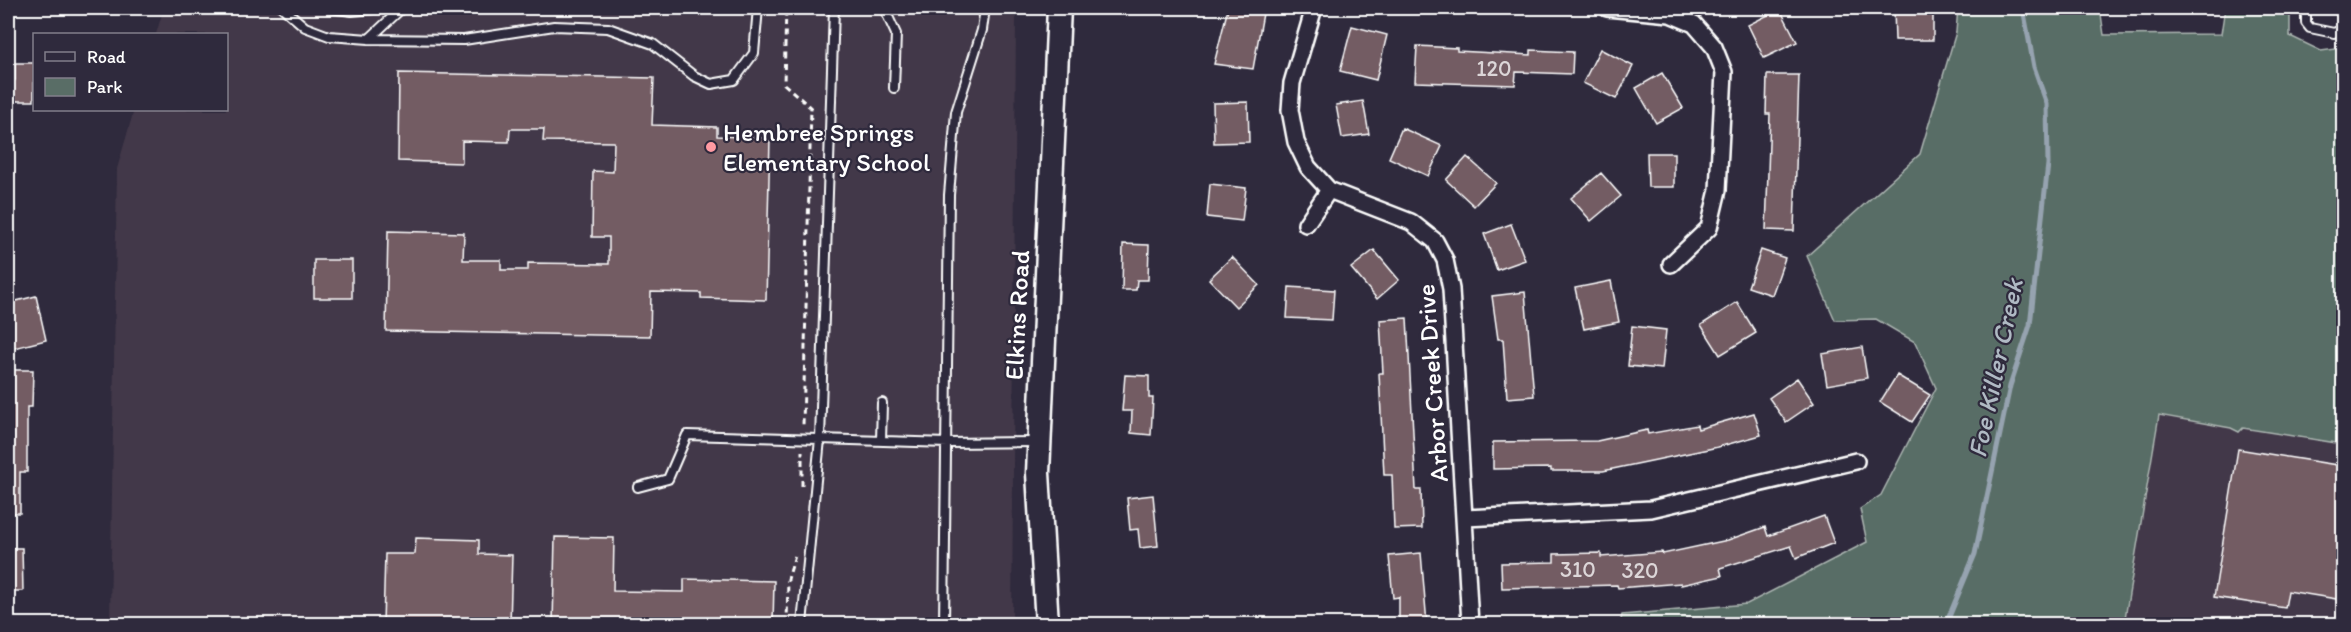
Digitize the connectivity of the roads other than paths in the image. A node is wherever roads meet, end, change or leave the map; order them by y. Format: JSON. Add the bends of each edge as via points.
{"nodes":[{"id":1,"x":283,"y":8,"type":"edge"},
{"id":2,"x":329,"y":8,"type":"edge"},
{"id":3,"x":384,"y":8,"type":"edge"},
{"id":4,"x":402,"y":8,"type":"edge"},
{"id":5,"x":758,"y":8,"type":"edge"},
{"id":6,"x":834,"y":8,"type":"edge"},
{"id":7,"x":884,"y":8,"type":"edge"},
{"id":8,"x":985,"y":8,"type":"edge"},
{"id":9,"x":1059,"y":8,"type":"edge"},
{"id":10,"x":1314,"y":8,"type":"edge"},
{"id":11,"x":1608,"y":8,"type":"edge"},
{"id":12,"x":2306,"y":8,"type":"edge"},
{"id":13,"x":2343,"y":28,"type":"edge"},
{"id":14,"x":369,"y":39,"type":"junction"},
{"id":15,"x":894,"y":88,"type":"dead end"},
{"id":16,"x":1329,"y":190,"type":"junction"},
{"id":17,"x":1306,"y":224,"type":"dead end"},
{"id":18,"x":1671,"y":264,"type":"dead end"},
{"id":19,"x":882,"y":403,"type":"dead end"},
{"id":20,"x":820,"y":439,"type":"junction"},
{"id":21,"x":881,"y":441,"type":"junction"},
{"id":22,"x":1040,"y":441,"type":"junction"},
{"id":23,"x":948,"y":443,"type":"junction"},
{"id":24,"x":1856,"y":461,"type":"dead end"},
{"id":25,"x":638,"y":487,"type":"dead end"},
{"id":26,"x":1465,"y":518,"type":"junction"},
{"id":27,"x":802,"y":624,"type":"edge"},
{"id":28,"x":944,"y":624,"type":"edge"},
{"id":29,"x":1047,"y":624,"type":"edge"},
{"id":30,"x":1470,"y":624,"type":"edge"}],
"edges":[{"from":1,"to":14,"type":"lane","via":[[305,27],[329,36]]},
{"from":2,"to":3,"type":"lane"},
{"from":4,"to":14,"type":"lane"},
{"from":5,"to":14,"type":"lane","via":[[754,53],[734,80],[711,84],[694,76],[653,44],[608,28],[554,26],[464,40]]},
{"from":6,"to":20,"type":"lane"},
{"from":7,"to":15,"type":"lane","via":[[896,34]]},
{"from":8,"to":23,"type":"lane","via":[[982,30],[956,112],[949,195]]},
{"from":9,"to":22,"type":"street","name":"Elkins Road"},
{"from":10,"to":16,"type":"street","name":"Arbor Creek Drive","via":[[1292,84],[1290,110],[1296,142],[1308,167]]},
{"from":11,"to":18,"type":"street","via":[[1670,14],[1694,24],[1714,47],[1724,72],[1718,190],[1709,228]]},
{"from":12,"to":13,"type":"lane","via":[[2310,28],[2334,33]]},
{"from":16,"to":17,"type":"street"},
{"from":16,"to":26,"type":"street","name":"Arbor Creek Drive","via":[[1411,222],[1435,241],[1445,260],[1451,288]]},
{"from":19,"to":21,"type":"lane"},
{"from":20,"to":21,"type":"lane"},
{"from":20,"to":25,"type":"lane","via":[[687,435],[668,479]]},
{"from":20,"to":27,"type":"lane"},
{"from":21,"to":23,"type":"lane"},
{"from":22,"to":23,"type":"lane"},
{"from":22,"to":29,"type":"street","name":"Elkins Road","via":[[1038,473]]},
{"from":23,"to":28,"type":"lane"},
{"from":24,"to":26,"type":"street","via":[[1651,510]]},
{"from":26,"to":30,"type":"street","name":"Arbor Creek Drive"}]}
